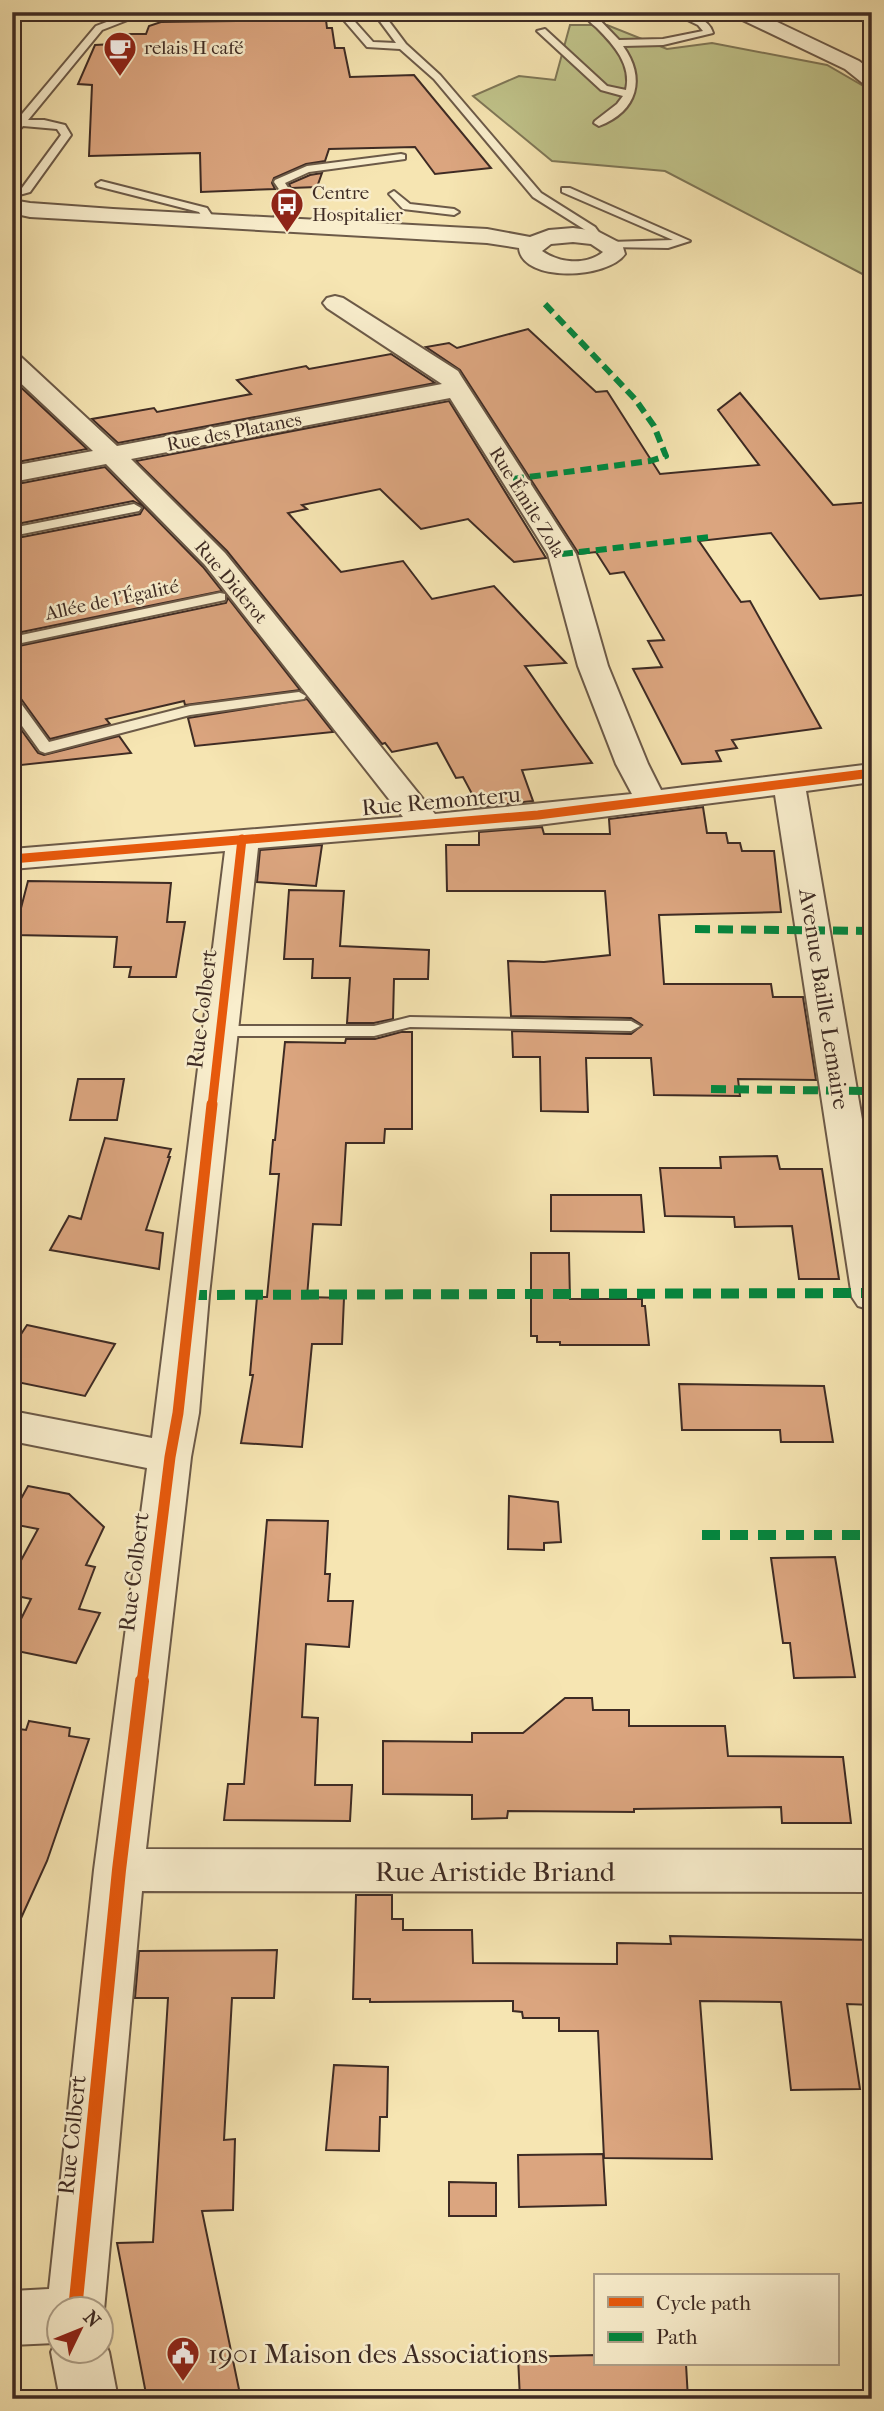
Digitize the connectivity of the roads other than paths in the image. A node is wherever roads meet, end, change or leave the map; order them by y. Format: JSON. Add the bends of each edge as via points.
{"nodes":[{"id":1,"x":144,"y":12,"type":"edge"},
{"id":2,"x":328,"y":12,"type":"edge"},
{"id":3,"x":377,"y":12,"type":"edge"},
{"id":4,"x":588,"y":12,"type":"edge"},
{"id":5,"x":675,"y":12,"type":"edge"},
{"id":6,"x":746,"y":15,"type":"edge"},
{"id":7,"x":542,"y":31,"type":"dead end"},
{"id":8,"x":618,"y":43,"type":"junction"},
{"id":9,"x":403,"y":46,"type":"junction"},
{"id":10,"x":872,"y":80,"type":"edge"},
{"id":11,"x":628,"y":94,"type":"junction"},
{"id":12,"x":17,"y":123,"type":"edge"},
{"id":13,"x":598,"y":123,"type":"dead end"},
{"id":14,"x":12,"y":133,"type":"edge"},
{"id":15,"x":401,"y":157,"type":"dead end"},
{"id":16,"x":101,"y":184,"type":"dead end"},
{"id":17,"x":566,"y":190,"type":"dead end"},
{"id":18,"x":12,"y":194,"type":"edge"},
{"id":19,"x":394,"y":194,"type":"dead end"},
{"id":20,"x":12,"y":206,"type":"edge"},
{"id":21,"x":454,"y":212,"type":"dead end"},
{"id":22,"x":211,"y":220,"type":"junction"},
{"id":23,"x":278,"y":223,"type":"junction"},
{"id":24,"x":604,"y":242,"type":"junction"},
{"id":25,"x":533,"y":244,"type":"junction"},
{"id":26,"x":335,"y":303,"type":"dead end"},
{"id":27,"x":12,"y":362,"type":"edge"},
{"id":28,"x":456,"y":389,"type":"junction"},
{"id":29,"x":112,"y":455,"type":"junction"},
{"id":30,"x":12,"y":474,"type":"edge"},
{"id":31,"x":134,"y":508,"type":"dead end"},
{"id":32,"x":12,"y":532,"type":"edge"},
{"id":33,"x":220,"y":597,"type":"dead end"},
{"id":34,"x":12,"y":642,"type":"edge"},
{"id":35,"x":299,"y":696,"type":"dead end"},
{"id":36,"x":12,"y":701,"type":"edge"},
{"id":37,"x":872,"y":773,"type":"edge"},
{"id":38,"x":789,"y":783,"type":"junction"},
{"id":39,"x":651,"y":800,"type":"junction"},
{"id":40,"x":425,"y":823,"type":"junction"},
{"id":41,"x":242,"y":839,"type":"junction"},
{"id":42,"x":12,"y":859,"type":"edge"},
{"id":43,"x":631,"y":1026,"type":"dead end"},
{"id":44,"x":220,"y":1031,"type":"junction"},
{"id":45,"x":872,"y":1297,"type":"edge"},
{"id":46,"x":12,"y":1426,"type":"edge"},
{"id":47,"x":170,"y":1457,"type":"junction"},
{"id":48,"x":119,"y":1870,"type":"junction"},
{"id":49,"x":872,"y":1871,"type":"edge"},
{"id":50,"x":76,"y":2296,"type":"edge"},
{"id":51,"x":46,"y":2317,"type":"edge"},
{"id":52,"x":12,"y":2318,"type":"edge"},
{"id":53,"x":83,"y":2366,"type":"edge"},
{"id":54,"x":89,"y":2399,"type":"edge"}],
"edges":[{"from":1,"to":12,"type":"lane","via":[[99,28]]},
{"from":2,"to":9,"type":"lane","via":[[345,16],[370,45]]},
{"from":3,"to":9,"type":"lane"},
{"from":4,"to":8,"type":"lane"},
{"from":5,"to":8,"type":"lane","via":[[701,23],[708,33],[663,42]]},
{"from":6,"to":10,"type":"street","via":[[852,65]]},
{"from":7,"to":11,"type":"lane","via":[[604,88]]},
{"from":8,"to":11,"type":"lane","via":[[631,72]]},
{"from":9,"to":24,"type":"lane","via":[[437,77],[537,195]]},
{"from":11,"to":13,"type":"lane","via":[[623,104]]},
{"from":12,"to":14,"type":"lane"},
{"from":12,"to":18,"type":"lane","via":[[61,127],[66,135],[26,190]]},
{"from":15,"to":23,"type":"lane","via":[[307,169],[279,182],[288,195]]},
{"from":16,"to":22,"type":"lane","via":[[203,210]]},
{"from":17,"to":24,"type":"lane","via":[[684,241],[668,245]]},
{"from":19,"to":21,"type":"lane","via":[[407,208]]},
{"from":20,"to":22,"type":"street"},
{"from":22,"to":23,"type":"street"},
{"from":23,"to":25,"type":"street","via":[[487,236]]},
{"from":24,"to":25,"type":"street","via":[[561,236]]},
{"from":24,"to":25,"type":"street","via":[[614,249],[611,258],[577,267],[536,258],[530,249]]},
{"from":26,"to":28,"type":"street","name":"Rue Émile Zola","via":[[449,376]]},
{"from":27,"to":29,"type":"street","name":"Rue Diderot"},
{"from":28,"to":29,"type":"street","name":"Rue des Platanes"},
{"from":28,"to":39,"type":"street","name":"Rue Émile Zola","via":[[562,554],[593,666]]},
{"from":29,"to":30,"type":"street","name":"Rue des Platanes"},
{"from":29,"to":40,"type":"street","name":"Rue Diderot","via":[[215,559]]},
{"from":31,"to":32,"type":"lane"},
{"from":33,"to":34,"type":"lane","name":"Allée de l'Égalité"},
{"from":35,"to":36,"type":"lane","via":[[190,710],[45,748]]},
{"from":37,"to":38,"type":"street","name":"Rue Remonteru"},
{"from":38,"to":39,"type":"street","name":"Rue Remonteru"},
{"from":38,"to":45,"type":"street","name":"Avenue Baille Lemaire"},
{"from":39,"to":40,"type":"street","name":"Rue Remonteru"},
{"from":40,"to":41,"type":"street","name":"Rue Remonteru"},
{"from":41,"to":42,"type":"street","name":"Rue Remonteru"},
{"from":41,"to":44,"type":"street","name":"Rue Colbert"},
{"from":43,"to":44,"type":"lane","via":[[410,1022],[374,1031]]},
{"from":44,"to":47,"type":"street","name":"Rue Colbert"},
{"from":46,"to":47,"type":"street"},
{"from":47,"to":48,"type":"street","name":"Rue Colbert"},
{"from":48,"to":49,"type":"street","name":"Rue Aristide Briand"},
{"from":48,"to":50,"type":"street","name":"Rue Colbert"},
{"from":51,"to":52,"type":"street"},
{"from":53,"to":54,"type":"street"}]}
